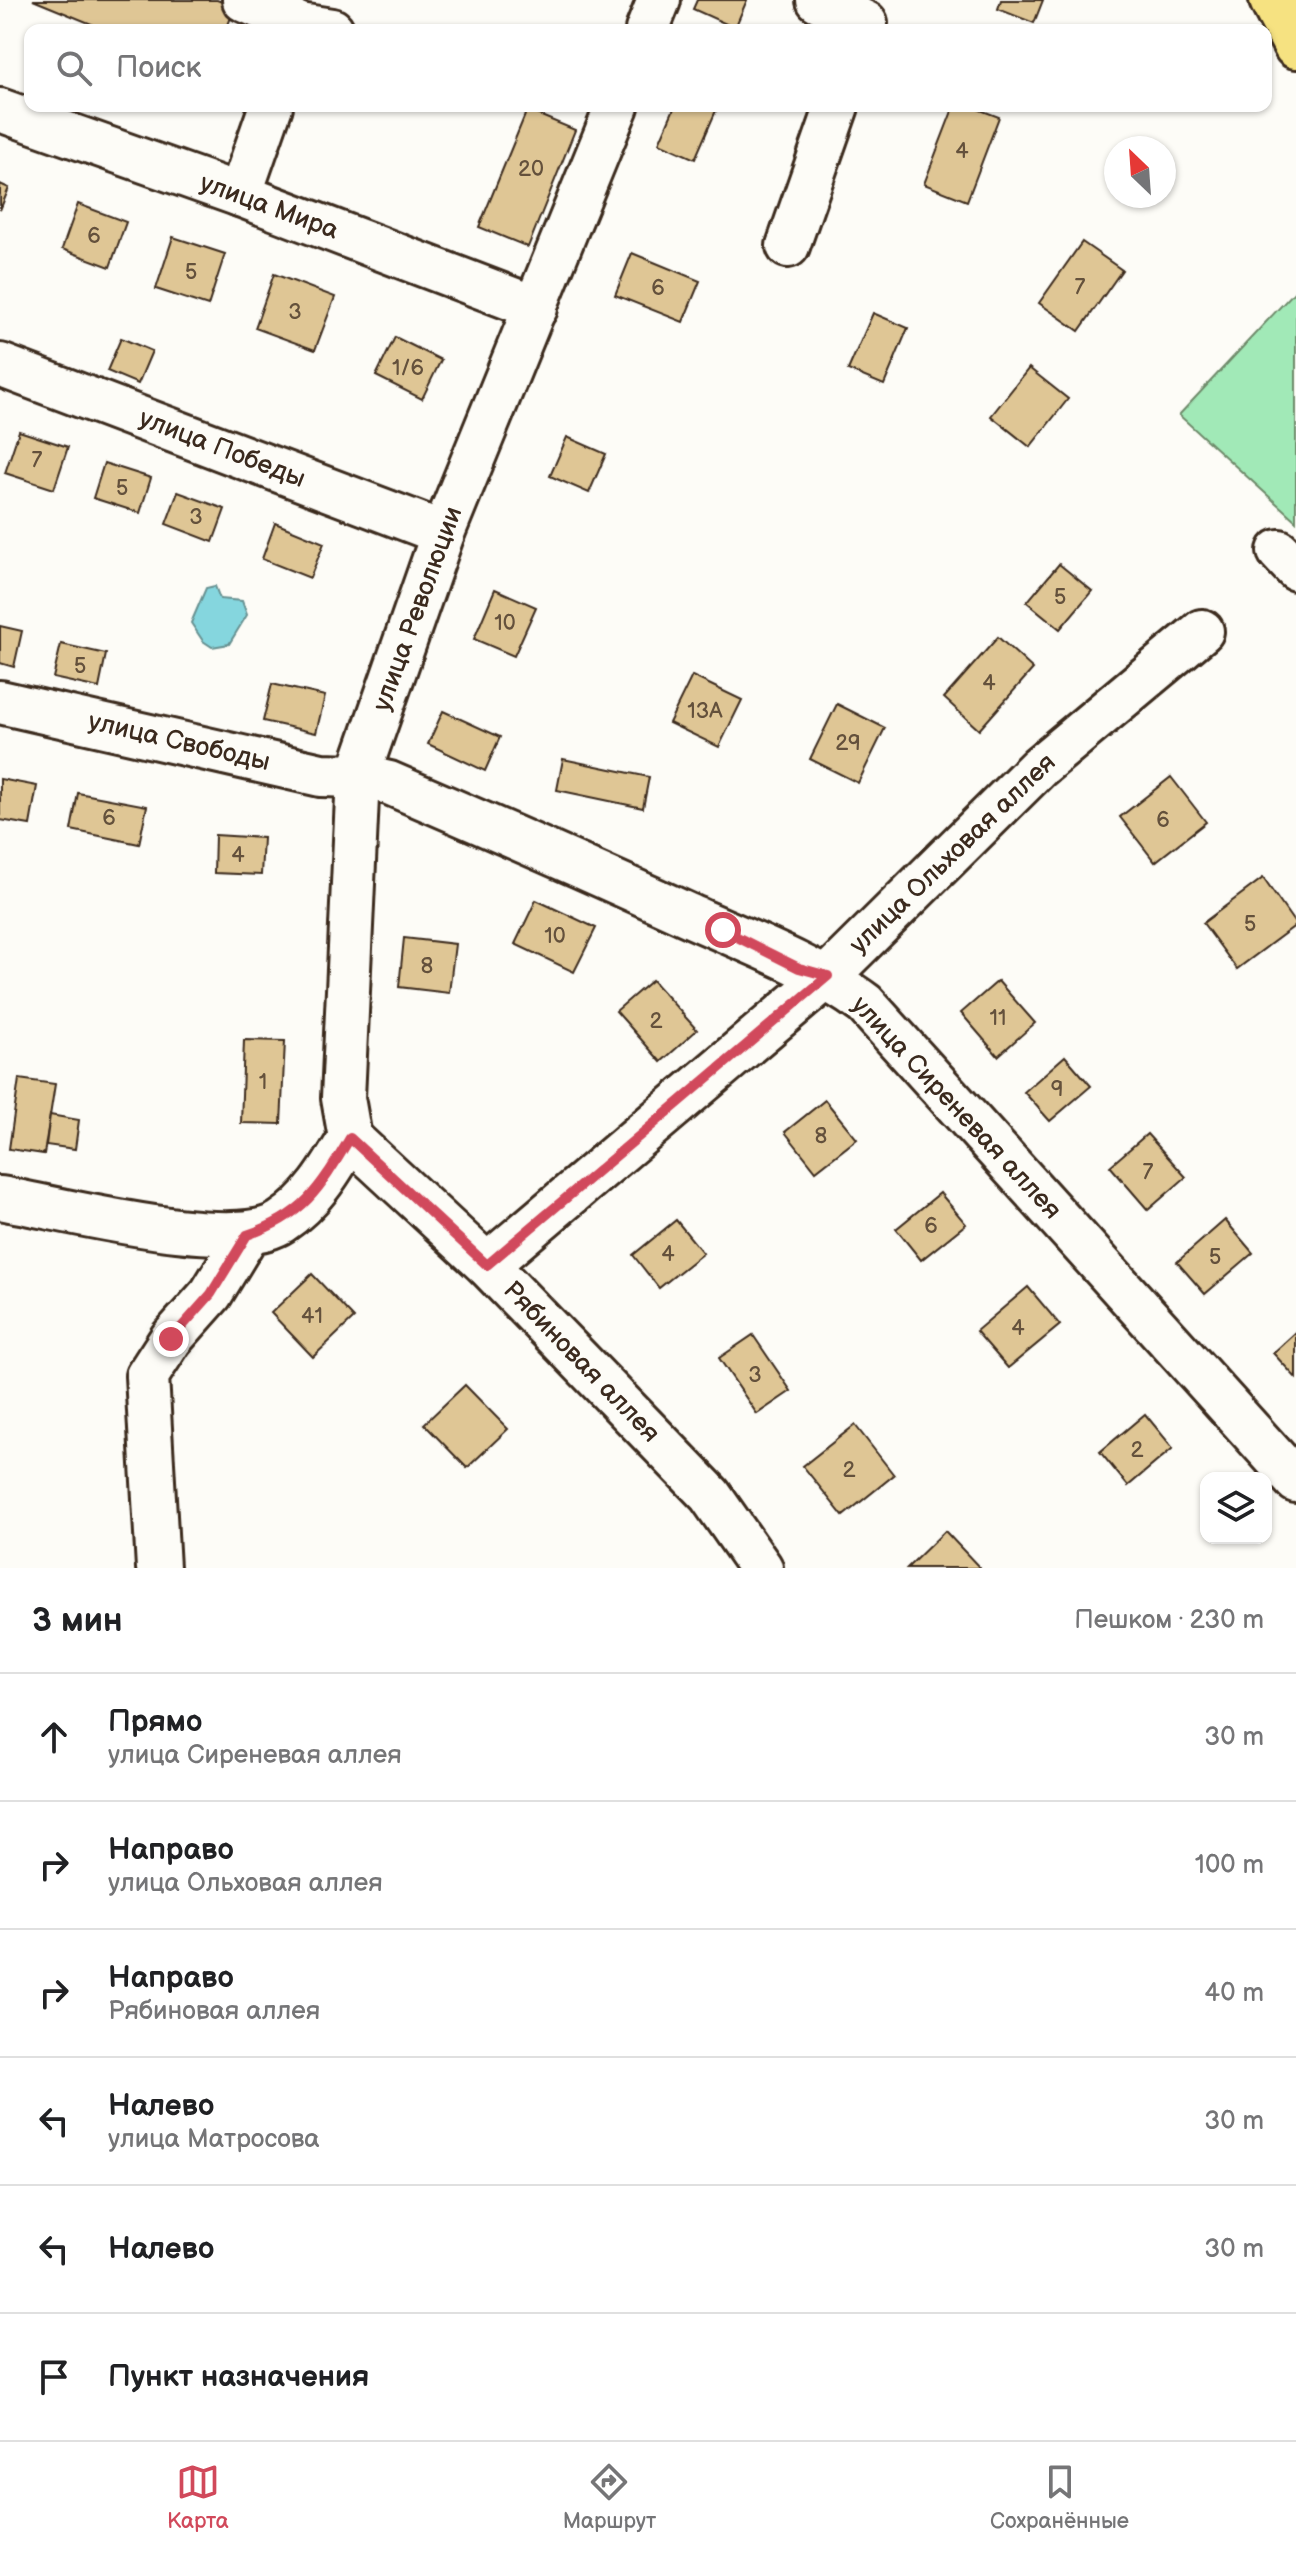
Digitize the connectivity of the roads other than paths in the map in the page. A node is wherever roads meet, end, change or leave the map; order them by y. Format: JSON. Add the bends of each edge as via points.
{"nodes":[{"id":1,"x":244,"y":0,"type":"edge"},
{"id":2,"x":659,"y":0,"type":"edge"},
{"id":3,"x":818,"y":0,"type":"edge"},
{"id":4,"x":1272,"y":0,"type":"edge"},
{"id":5,"x":868,"y":18,"type":"edge"},
{"id":6,"x":301,"y":24,"type":"edge"},
{"id":7,"x":649,"y":24,"type":"edge"},
{"id":8,"x":1296,"y":46,"type":"edge"},
{"id":9,"x":0,"y":110,"type":"edge"},
{"id":10,"x":269,"y":112,"type":"edge"},
{"id":11,"x":615,"y":112,"type":"edge"},
{"id":12,"x":835,"y":112,"type":"edge"},
{"id":13,"x":240,"y":195,"type":"junction"},
{"id":14,"x":788,"y":246,"type":"dead end"},
{"id":15,"x":536,"y":308,"type":"junction"},
{"id":16,"x":0,"y":365,"type":"edge"},
{"id":17,"x":443,"y":533,"type":"junction"},
{"id":18,"x":1202,"y":631,"type":"dead end"},
{"id":19,"x":0,"y":702,"type":"edge"},
{"id":20,"x":358,"y":776,"type":"junction"},
{"id":21,"x":828,"y":976,"type":"junction"},
{"id":22,"x":350,"y":1138,"type":"junction"},
{"id":23,"x":0,"y":1198,"type":"edge"},
{"id":24,"x":247,"y":1235,"type":"junction"},
{"id":25,"x":487,"y":1265,"type":"junction"},
{"id":26,"x":1296,"y":1481,"type":"edge"},
{"id":27,"x":158,"y":1568,"type":"edge"},
{"id":28,"x":761,"y":1568,"type":"edge"}],
"edges":[{"from":1,"to":6,"type":"street"},
{"from":2,"to":7,"type":"street"},
{"from":3,"to":5,"type":"street"},
{"from":4,"to":8,"type":"main road"},
{"from":9,"to":13,"type":"street","name":"улица Мира"},
{"from":10,"to":13,"type":"street"},
{"from":11,"to":15,"type":"street","name":"улица Революции"},
{"from":12,"to":14,"type":"street"},
{"from":13,"to":15,"type":"street","name":"улица Мира"},
{"from":15,"to":17,"type":"street","name":"улица Революции"},
{"from":16,"to":17,"type":"street","name":"улица Победы"},
{"from":17,"to":20,"type":"street","name":"улица Революции"},
{"from":18,"to":21,"type":"street","name":"улица Ольховая аллея","via":[[1039,767]]},
{"from":19,"to":20,"type":"street","name":"улица Свободы","via":[[321,775]]},
{"from":20,"to":21,"type":"street","name":"улица Сиреневая аллея","via":[[389,783],[799,968]]},
{"from":20,"to":22,"type":"street","name":"улица Революции","via":[[343,1098]]},
{"from":21,"to":25,"type":"street","name":"улица Ольховая аллея"},
{"from":21,"to":26,"type":"street","name":"улица Сиреневая аллея","via":[[865,1004]]},
{"from":22,"to":24,"type":"street","via":[[321,1186],[302,1205],[279,1224]]},
{"from":22,"to":25,"type":"street","name":"Рябиновая аллея"},
{"from":23,"to":24,"type":"street","via":[[204,1234]]},
{"from":24,"to":27,"type":"street","via":[[211,1294],[147,1376]]},
{"from":25,"to":28,"type":"street","name":"Рябиновая аллея","via":[[710,1495]]}]}
